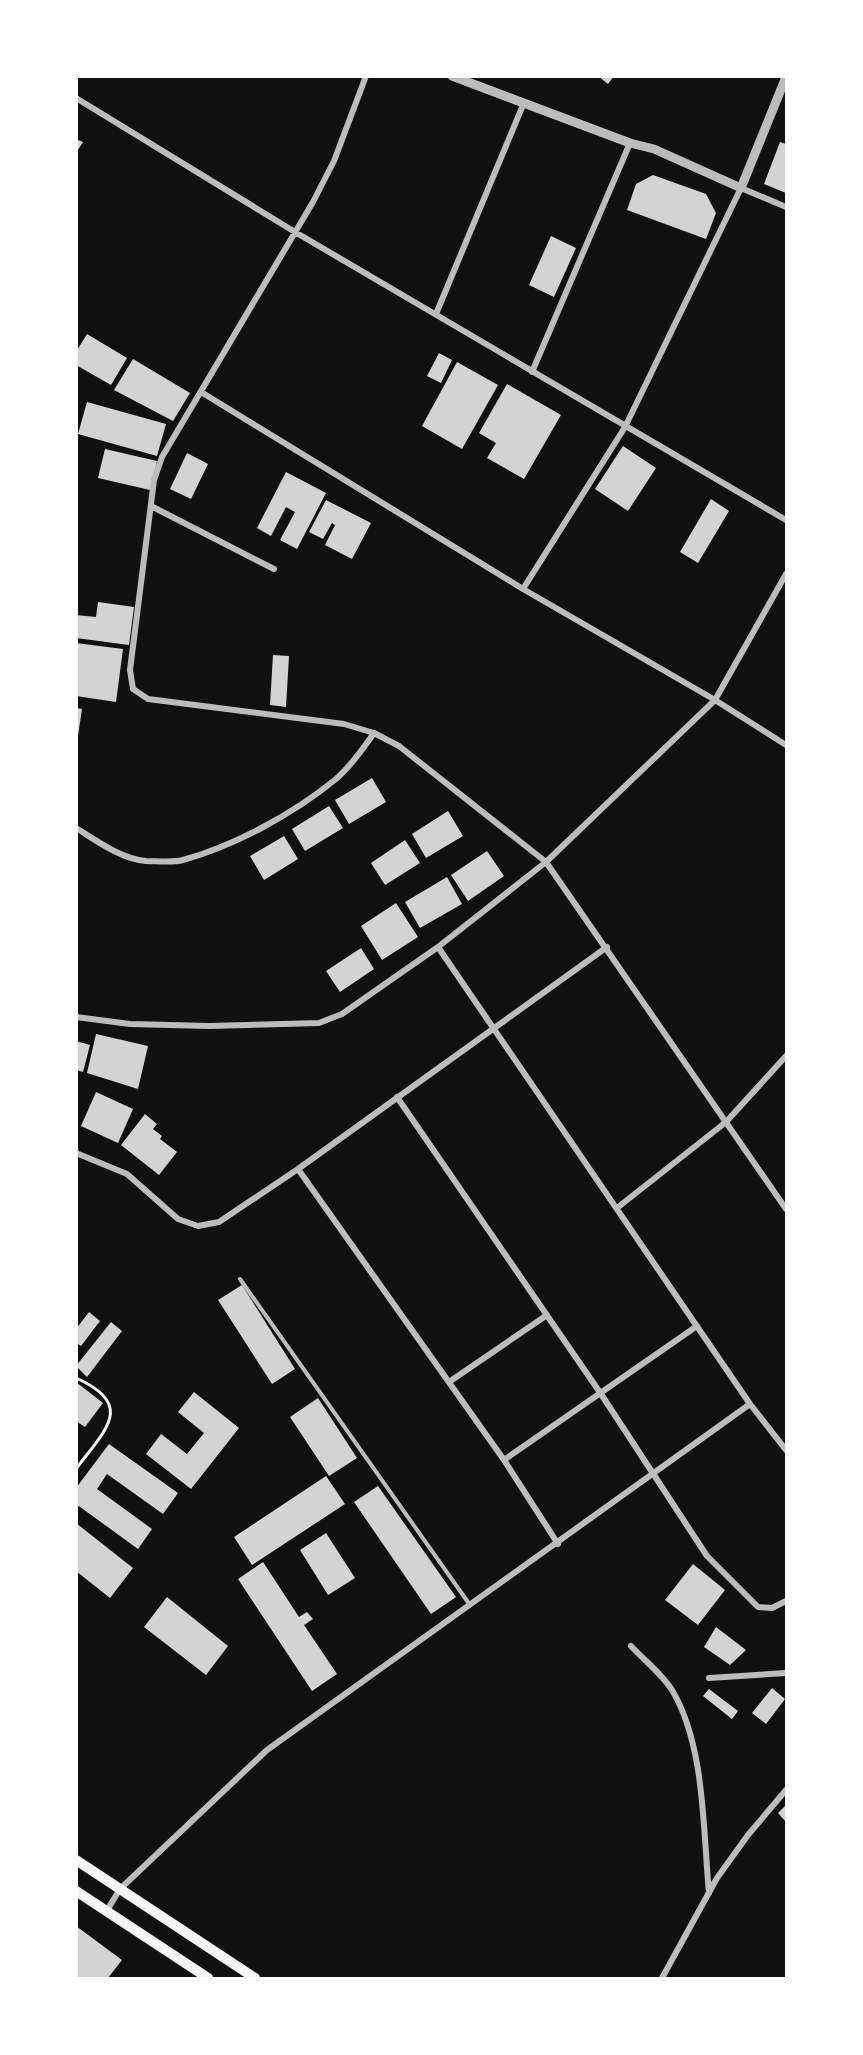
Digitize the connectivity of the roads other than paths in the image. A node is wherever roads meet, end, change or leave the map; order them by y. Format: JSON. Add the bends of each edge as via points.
{"nodes":[{"id":1,"x":366,"y":76,"type":"edge"},
{"id":2,"x":452,"y":76,"type":"edge"},
{"id":3,"x":786,"y":77,"type":"edge"},
{"id":4,"x":76,"y":98,"type":"edge"},
{"id":5,"x":523,"y":105,"type":"junction"},
{"id":6,"x":630,"y":143,"type":"junction"},
{"id":7,"x":741,"y":188,"type":"junction"},
{"id":8,"x":786,"y":207,"type":"edge"},
{"id":9,"x":295,"y":232,"type":"junction"},
{"id":10,"x":436,"y":314,"type":"junction"},
{"id":11,"x":532,"y":372,"type":"junction"},
{"id":12,"x":201,"y":392,"type":"junction"},
{"id":13,"x":625,"y":427,"type":"junction"},
{"id":14,"x":151,"y":506,"type":"junction"},
{"id":15,"x":786,"y":520,"type":"edge"},
{"id":16,"x":274,"y":569,"type":"dead end"},
{"id":17,"x":786,"y":574,"type":"edge"},
{"id":18,"x":523,"y":589,"type":"junction"},
{"id":19,"x":715,"y":700,"type":"junction"},
{"id":20,"x":374,"y":733,"type":"junction"},
{"id":21,"x":786,"y":746,"type":"edge"},
{"id":22,"x":76,"y":828,"type":"edge"},
{"id":23,"x":546,"y":862,"type":"junction"},
{"id":24,"x":607,"y":946,"type":"junction"},
{"id":25,"x":438,"y":947,"type":"junction"},
{"id":26,"x":76,"y":1017,"type":"edge"},
{"id":27,"x":491,"y":1028,"type":"junction"},
{"id":28,"x":786,"y":1056,"type":"edge"},
{"id":29,"x":397,"y":1098,"type":"junction"},
{"id":30,"x":726,"y":1122,"type":"junction"},
{"id":31,"x":76,"y":1153,"type":"edge"},
{"id":32,"x":298,"y":1169,"type":"junction"},
{"id":33,"x":616,"y":1208,"type":"junction"},
{"id":34,"x":786,"y":1209,"type":"edge"},
{"id":35,"x":240,"y":1279,"type":"dead end"},
{"id":36,"x":547,"y":1315,"type":"junction"},
{"id":37,"x":697,"y":1326,"type":"junction"},
{"id":38,"x":449,"y":1382,"type":"junction"},
{"id":39,"x":601,"y":1394,"type":"junction"},
{"id":40,"x":750,"y":1404,"type":"junction"},
{"id":41,"x":786,"y":1450,"type":"edge"},
{"id":42,"x":504,"y":1460,"type":"junction"},
{"id":43,"x":655,"y":1473,"type":"junction"},
{"id":44,"x":558,"y":1544,"type":"junction"},
{"id":45,"x":786,"y":1601,"type":"edge"},
{"id":46,"x":471,"y":1605,"type":"junction"},
{"id":47,"x":631,"y":1646,"type":"dead end"},
{"id":48,"x":786,"y":1673,"type":"edge"},
{"id":49,"x":709,"y":1677,"type":"dead end"},
{"id":50,"x":786,"y":1790,"type":"edge"},
{"id":51,"x":76,"y":1860,"type":"edge"},
{"id":52,"x":120,"y":1889,"type":"junction"},
{"id":53,"x":76,"y":1891,"type":"edge"},
{"id":54,"x":709,"y":1893,"type":"junction"},
{"id":55,"x":106,"y":1912,"type":"junction"},
{"id":56,"x":208,"y":1978,"type":"edge"},
{"id":57,"x":255,"y":1978,"type":"edge"},
{"id":58,"x":662,"y":1978,"type":"edge"}],
"edges":[{"from":1,"to":9,"type":"street","via":[[334,161]]},
{"from":2,"to":5,"type":"street"},
{"from":3,"to":7,"type":"street"},
{"from":4,"to":9,"type":"street"},
{"from":5,"to":6,"type":"street"},
{"from":5,"to":10,"type":"street"},
{"from":6,"to":7,"type":"street","via":[[689,163]]},
{"from":6,"to":11,"type":"street"},
{"from":7,"to":8,"type":"street"},
{"from":7,"to":13,"type":"street"},
{"from":9,"to":10,"type":"street"},
{"from":9,"to":12,"type":"street"},
{"from":10,"to":11,"type":"street"},
{"from":11,"to":13,"type":"street"},
{"from":12,"to":14,"type":"street","via":[[162,457]]},
{"from":12,"to":18,"type":"street"},
{"from":13,"to":15,"type":"street"},
{"from":13,"to":18,"type":"street"},
{"from":14,"to":16,"type":"street"},
{"from":14,"to":20,"type":"street","via":[[130,670],[133,689],[148,699],[344,724]]},
{"from":17,"to":19,"type":"street"},
{"from":18,"to":19,"type":"street"},
{"from":19,"to":21,"type":"street"},
{"from":19,"to":23,"type":"street"},
{"from":20,"to":22,"type":"street","via":[[337,778],[298,804],[244,836],[181,861],[144,861],[110,849]]},
{"from":20,"to":23,"type":"street","via":[[399,746]]},
{"from":23,"to":24,"type":"street"},
{"from":23,"to":25,"type":"street"},
{"from":24,"to":27,"type":"street"},
{"from":24,"to":30,"type":"street"},
{"from":25,"to":26,"type":"street","via":[[342,1014],[319,1023],[130,1024]]},
{"from":25,"to":27,"type":"street"},
{"from":27,"to":29,"type":"street"},
{"from":27,"to":33,"type":"street"},
{"from":28,"to":30,"type":"street"},
{"from":29,"to":32,"type":"street"},
{"from":29,"to":36,"type":"street"},
{"from":30,"to":33,"type":"street"},
{"from":30,"to":34,"type":"street"},
{"from":31,"to":32,"type":"street","via":[[127,1174],[178,1219],[198,1226],[219,1222]]},
{"from":32,"to":38,"type":"street"},
{"from":33,"to":37,"type":"street"},
{"from":35,"to":46,"type":"lane"},
{"from":36,"to":38,"type":"street"},
{"from":36,"to":39,"type":"street"},
{"from":37,"to":39,"type":"street"},
{"from":37,"to":40,"type":"street"},
{"from":38,"to":42,"type":"street"},
{"from":39,"to":42,"type":"street"},
{"from":39,"to":43,"type":"street"},
{"from":40,"to":41,"type":"street"},
{"from":40,"to":43,"type":"street"},
{"from":42,"to":44,"type":"street"},
{"from":43,"to":44,"type":"street"},
{"from":43,"to":45,"type":"street","via":[[707,1556],[744,1595],[758,1607],[772,1608]]},
{"from":44,"to":46,"type":"street"},
{"from":46,"to":52,"type":"street","via":[[267,1750]]},
{"from":47,"to":54,"type":"street","via":[[670,1687],[688,1725],[697,1765]]},
{"from":48,"to":49,"type":"street"},
{"from":50,"to":54,"type":"street","via":[[748,1835]]},
{"from":51,"to":52,"type":"main road"},
{"from":52,"to":55,"type":"street"},
{"from":52,"to":57,"type":"main road"},
{"from":53,"to":55,"type":"main road"},
{"from":54,"to":58,"type":"street"},
{"from":55,"to":56,"type":"main road"}]}
